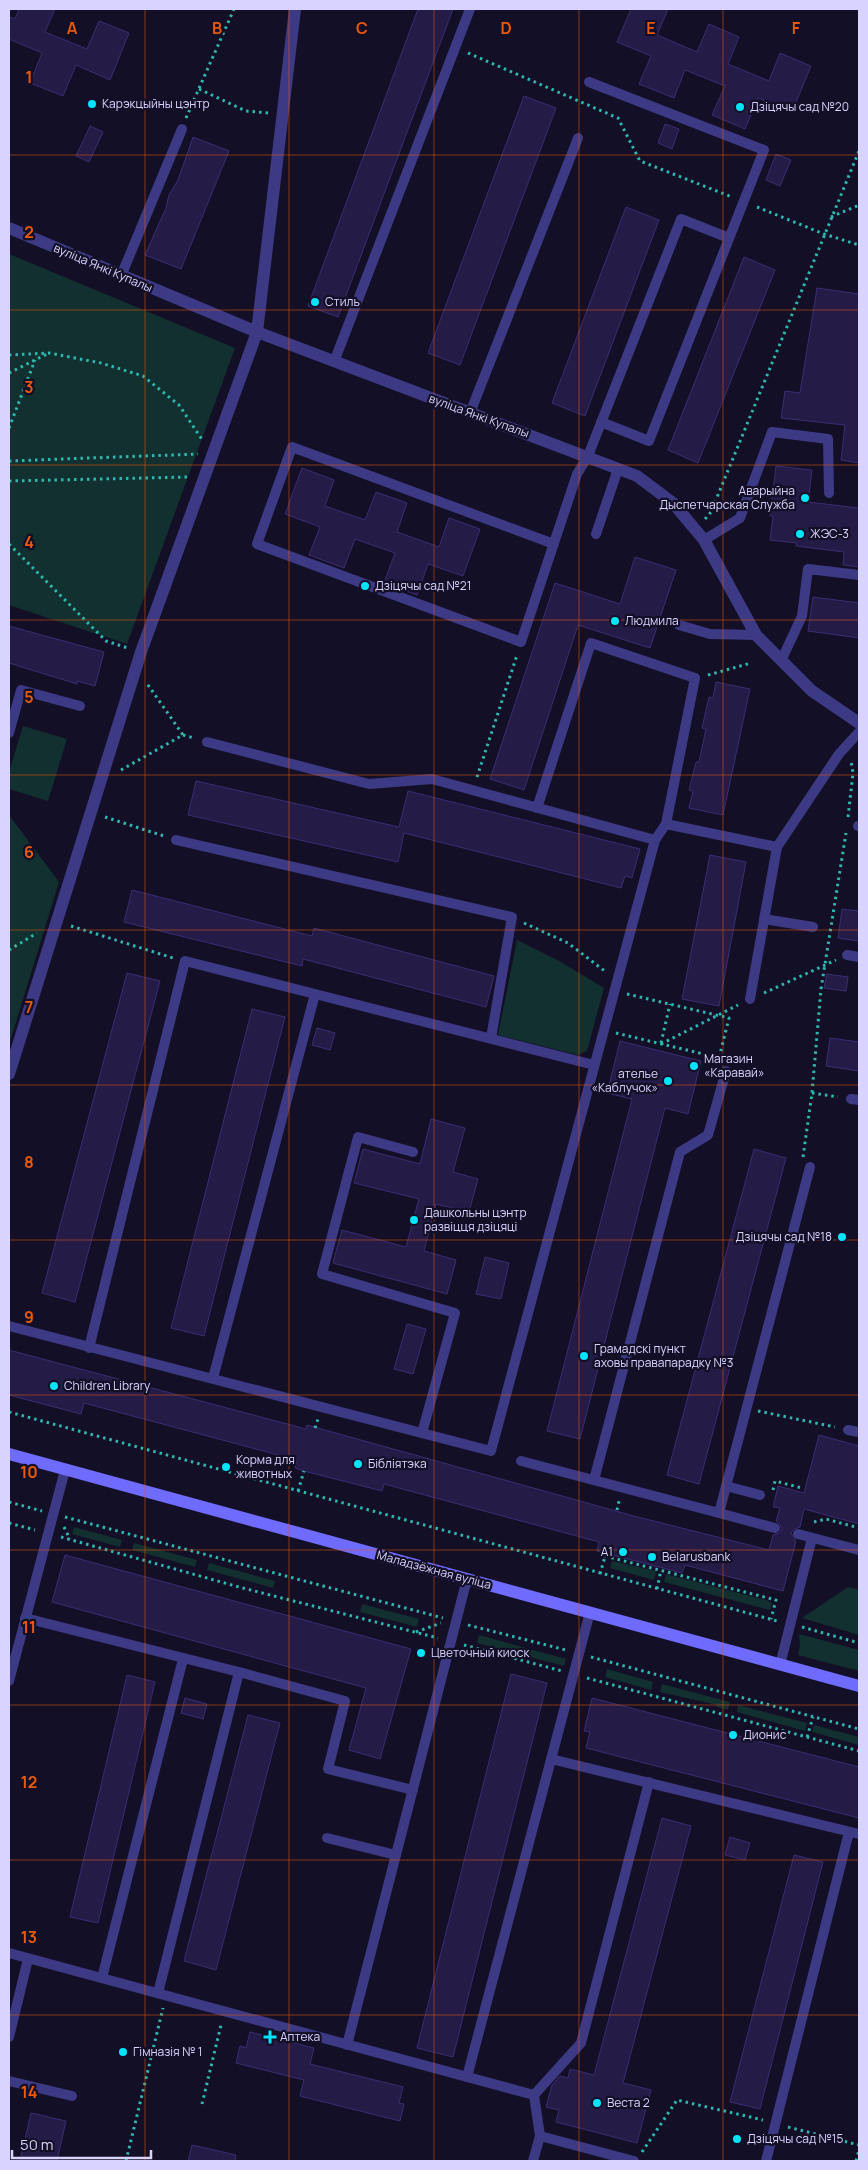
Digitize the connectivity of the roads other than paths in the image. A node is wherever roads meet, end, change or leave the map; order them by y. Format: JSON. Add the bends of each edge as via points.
{"nodes":[{"id":1,"x":295,"y":9,"type":"edge"},
{"id":2,"x":470,"y":9,"type":"edge"},
{"id":3,"x":589,"y":82,"type":"dead end"},
{"id":4,"x":182,"y":129,"type":"road end"},
{"id":5,"x":578,"y":138,"type":"dead end"},
{"id":6,"x":9,"y":228,"type":"edge"},
{"id":7,"x":729,"y":238,"type":"junction"},
{"id":8,"x":121,"y":276,"type":"junction"},
{"id":9,"x":257,"y":332,"type":"junction"},
{"id":10,"x":334,"y":362,"type":"junction"},
{"id":11,"x":470,"y":413,"type":"junction"},
{"id":12,"x":601,"y":422,"type":"junction"},
{"id":13,"x":588,"y":456,"type":"junction"},
{"id":14,"x":618,"y":469,"type":"junction"},
{"id":15,"x":829,"y":493,"type":"dead end"},
{"id":16,"x":596,"y":534,"type":"dead end"},
{"id":17,"x":700,"y":536,"type":"junction"},
{"id":18,"x":554,"y":544,"type":"junction"},
{"id":19,"x":859,"y":575,"type":"edge"},
{"id":20,"x":679,"y":625,"type":"dead end"},
{"id":21,"x":756,"y":635,"type":"junction"},
{"id":22,"x":781,"y":661,"type":"junction"},
{"id":23,"x":80,"y":706,"type":"dead end"},
{"id":24,"x":859,"y":723,"type":"edge"},
{"id":25,"x":859,"y":732,"type":"edge"},
{"id":26,"x":9,"y":733,"type":"edge"},
{"id":27,"x":207,"y":742,"type":"dead end"},
{"id":28,"x":536,"y":808,"type":"junction"},
{"id":29,"x":666,"y":824,"type":"junction"},
{"id":30,"x":176,"y":840,"type":"road end"},
{"id":31,"x":654,"y":840,"type":"junction"},
{"id":32,"x":777,"y":847,"type":"junction"},
{"id":33,"x":764,"y":919,"type":"junction"},
{"id":34,"x":813,"y":928,"type":"dead end"},
{"id":35,"x":847,"y":955,"type":"dead end"},
{"id":36,"x":859,"y":957,"type":"edge"},
{"id":37,"x":315,"y":994,"type":"junction"},
{"id":38,"x":750,"y":999,"type":"dead end"},
{"id":39,"x":491,"y":1038,"type":"junction"},
{"id":40,"x":594,"y":1065,"type":"junction"},
{"id":41,"x":726,"y":1071,"type":"road end"},
{"id":42,"x":9,"y":1074,"type":"edge"},
{"id":43,"x":413,"y":1152,"type":"dead end"},
{"id":44,"x":810,"y":1167,"type":"road end"},
{"id":45,"x":9,"y":1326,"type":"edge"},
{"id":46,"x":89,"y":1348,"type":"junction"},
{"id":47,"x":213,"y":1378,"type":"junction"},
{"id":48,"x":848,"y":1430,"type":"road end"},
{"id":49,"x":859,"y":1432,"type":"edge"},
{"id":50,"x":422,"y":1433,"type":"junction"},
{"id":51,"x":9,"y":1454,"type":"edge"},
{"id":52,"x":521,"y":1461,"type":"dead end"},
{"id":53,"x":65,"y":1470,"type":"junction"},
{"id":54,"x":594,"y":1480,"type":"junction"},
{"id":55,"x":726,"y":1486,"type":"junction"},
{"id":56,"x":760,"y":1494,"type":"dead end"},
{"id":57,"x":719,"y":1513,"type":"junction"},
{"id":58,"x":775,"y":1528,"type":"dead end"},
{"id":59,"x":798,"y":1534,"type":"dead end"},
{"id":60,"x":812,"y":1538,"type":"junction"},
{"id":61,"x":859,"y":1550,"type":"edge"},
{"id":62,"x":468,"y":1579,"type":"junction"},
{"id":63,"x":590,"y":1612,"type":"junction"},
{"id":64,"x":25,"y":1618,"type":"junction"},
{"id":65,"x":183,"y":1659,"type":"junction"},
{"id":66,"x":780,"y":1665,"type":"junction"},
{"id":67,"x":240,"y":1672,"type":"junction"},
{"id":68,"x":9,"y":1681,"type":"edge"},
{"id":69,"x":859,"y":1686,"type":"edge"},
{"id":70,"x":551,"y":1759,"type":"junction"},
{"id":71,"x":650,"y":1782,"type":"junction"},
{"id":72,"x":413,"y":1790,"type":"junction"},
{"id":73,"x":848,"y":1832,"type":"junction"},
{"id":74,"x":859,"y":1834,"type":"edge"},
{"id":75,"x":327,"y":1838,"type":"dead end"},
{"id":76,"x":396,"y":1855,"type":"junction"},
{"id":77,"x":9,"y":1953,"type":"edge"},
{"id":78,"x":28,"y":1959,"type":"junction"},
{"id":79,"x":102,"y":1978,"type":"junction"},
{"id":80,"x":162,"y":1994,"type":"junction"},
{"id":81,"x":9,"y":2037,"type":"edge"},
{"id":82,"x":347,"y":2044,"type":"junction"},
{"id":83,"x":467,"y":2077,"type":"junction"},
{"id":84,"x":9,"y":2081,"type":"edge"},
{"id":85,"x":534,"y":2095,"type":"junction"},
{"id":86,"x":72,"y":2096,"type":"dead end"},
{"id":87,"x":540,"y":2136,"type":"junction"},
{"id":88,"x":638,"y":2157,"type":"edge"},
{"id":89,"x":533,"y":2161,"type":"edge"},
{"id":90,"x":766,"y":2161,"type":"edge"}],
"edges":[{"from":1,"to":9,"type":"street"},
{"from":2,"to":10,"type":"lane"},
{"from":3,"to":7,"type":"lane","via":[[764,150]]},
{"from":4,"to":8,"type":"lane"},
{"from":5,"to":11,"type":"lane"},
{"from":6,"to":8,"type":"street","name":"вуліца Янкі Купалы"},
{"from":7,"to":12,"type":"lane","via":[[681,220]]},
{"from":7,"to":12,"type":"lane","via":[[649,441]]},
{"from":8,"to":9,"type":"street","name":"вуліца Янкі Купалы"},
{"from":9,"to":10,"type":"street","name":"вуліца Янкі Купалы"},
{"from":9,"to":42,"type":"street","via":[[141,652]]},
{"from":10,"to":11,"type":"street","name":"вуліца Янкі Купалы"},
{"from":11,"to":13,"type":"street","name":"вуліца Янкі Купалы"},
{"from":12,"to":13,"type":"lane"},
{"from":13,"to":14,"type":"street","name":"вуліца Янкі Купалы"},
{"from":13,"to":18,"type":"lane","via":[[577,474]]},
{"from":14,"to":16,"type":"lane"},
{"from":14,"to":17,"type":"street","name":"вуліца Янкі Купалы","via":[[637,476],[673,503]]},
{"from":15,"to":17,"type":"lane","via":[[828,439],[772,432],[740,518]]},
{"from":17,"to":21,"type":"street","name":"вуліца Янкі Купалы"},
{"from":18,"to":18,"type":"lane","via":[[522,642],[257,544],[292,447]]},
{"from":19,"to":22,"type":"lane","via":[[808,569],[802,616]]},
{"from":20,"to":21,"type":"lane","via":[[710,634]]},
{"from":21,"to":22,"type":"street","name":"вуліца Янкі Купалы"},
{"from":22,"to":24,"type":"street","name":"вуліца Янкі Купалы","via":[[812,691]]},
{"from":23,"to":26,"type":"lane","via":[[21,690]]},
{"from":25,"to":32,"type":"lane"},
{"from":27,"to":28,"type":"lane","via":[[369,784],[432,779]]},
{"from":28,"to":29,"type":"lane","via":[[591,643],[695,678]]},
{"from":28,"to":31,"type":"lane"},
{"from":29,"to":31,"type":"lane"},
{"from":29,"to":32,"type":"lane"},
{"from":30,"to":39,"type":"lane","via":[[512,917]]},
{"from":31,"to":40,"type":"lane"},
{"from":32,"to":33,"type":"lane"},
{"from":33,"to":34,"type":"lane"},
{"from":33,"to":38,"type":"lane"},
{"from":35,"to":36,"type":"lane"},
{"from":37,"to":39,"type":"lane"},
{"from":37,"to":46,"type":"lane","via":[[185,962]]},
{"from":37,"to":47,"type":"lane"},
{"from":39,"to":40,"type":"lane"},
{"from":40,"to":50,"type":"lane","via":[[495,1452]]},
{"from":41,"to":54,"type":"lane","via":[[708,1135],[680,1152]]},
{"from":43,"to":50,"type":"lane","via":[[358,1137],[322,1274],[455,1313]]},
{"from":44,"to":55,"type":"lane"},
{"from":45,"to":46,"type":"lane"},
{"from":46,"to":47,"type":"lane"},
{"from":47,"to":50,"type":"lane"},
{"from":48,"to":49,"type":"lane"},
{"from":51,"to":53,"type":"main road","name":"Маладзёжная вуліца"},
{"from":52,"to":54,"type":"lane"},
{"from":53,"to":62,"type":"main road","name":"Маладзёжная вуліца"},
{"from":53,"to":64,"type":"lane"},
{"from":54,"to":57,"type":"lane"},
{"from":55,"to":56,"type":"lane"},
{"from":55,"to":57,"type":"lane"},
{"from":57,"to":58,"type":"lane"},
{"from":59,"to":60,"type":"lane"},
{"from":60,"to":61,"type":"lane"},
{"from":60,"to":66,"type":"lane"},
{"from":62,"to":63,"type":"main road","name":"Маладзёжная вуліца"},
{"from":62,"to":72,"type":"lane","via":[[453,1621],[451,1642]]},
{"from":63,"to":66,"type":"main road","name":"Маладзёжная вуліца"},
{"from":63,"to":70,"type":"lane"},
{"from":64,"to":65,"type":"lane"},
{"from":64,"to":68,"type":"lane"},
{"from":65,"to":67,"type":"lane"},
{"from":65,"to":79,"type":"lane"},
{"from":66,"to":69,"type":"main road","name":"Маладзёжная вуліца"},
{"from":67,"to":72,"type":"lane","via":[[345,1701],[328,1769]]},
{"from":67,"to":80,"type":"lane"},
{"from":70,"to":71,"type":"lane"},
{"from":70,"to":83,"type":"lane"},
{"from":71,"to":73,"type":"lane"},
{"from":71,"to":85,"type":"lane","via":[[581,2043]]},
{"from":72,"to":76,"type":"lane"},
{"from":73,"to":74,"type":"lane"},
{"from":73,"to":90,"type":"lane"},
{"from":75,"to":76,"type":"lane"},
{"from":76,"to":82,"type":"lane"},
{"from":77,"to":78,"type":"lane"},
{"from":78,"to":79,"type":"lane"},
{"from":78,"to":81,"type":"lane"},
{"from":79,"to":80,"type":"lane"},
{"from":80,"to":82,"type":"lane"},
{"from":82,"to":83,"type":"lane"},
{"from":83,"to":85,"type":"lane"},
{"from":84,"to":86,"type":"lane"},
{"from":85,"to":87,"type":"lane"},
{"from":87,"to":88,"type":"lane"},
{"from":87,"to":89,"type":"lane"}]}
